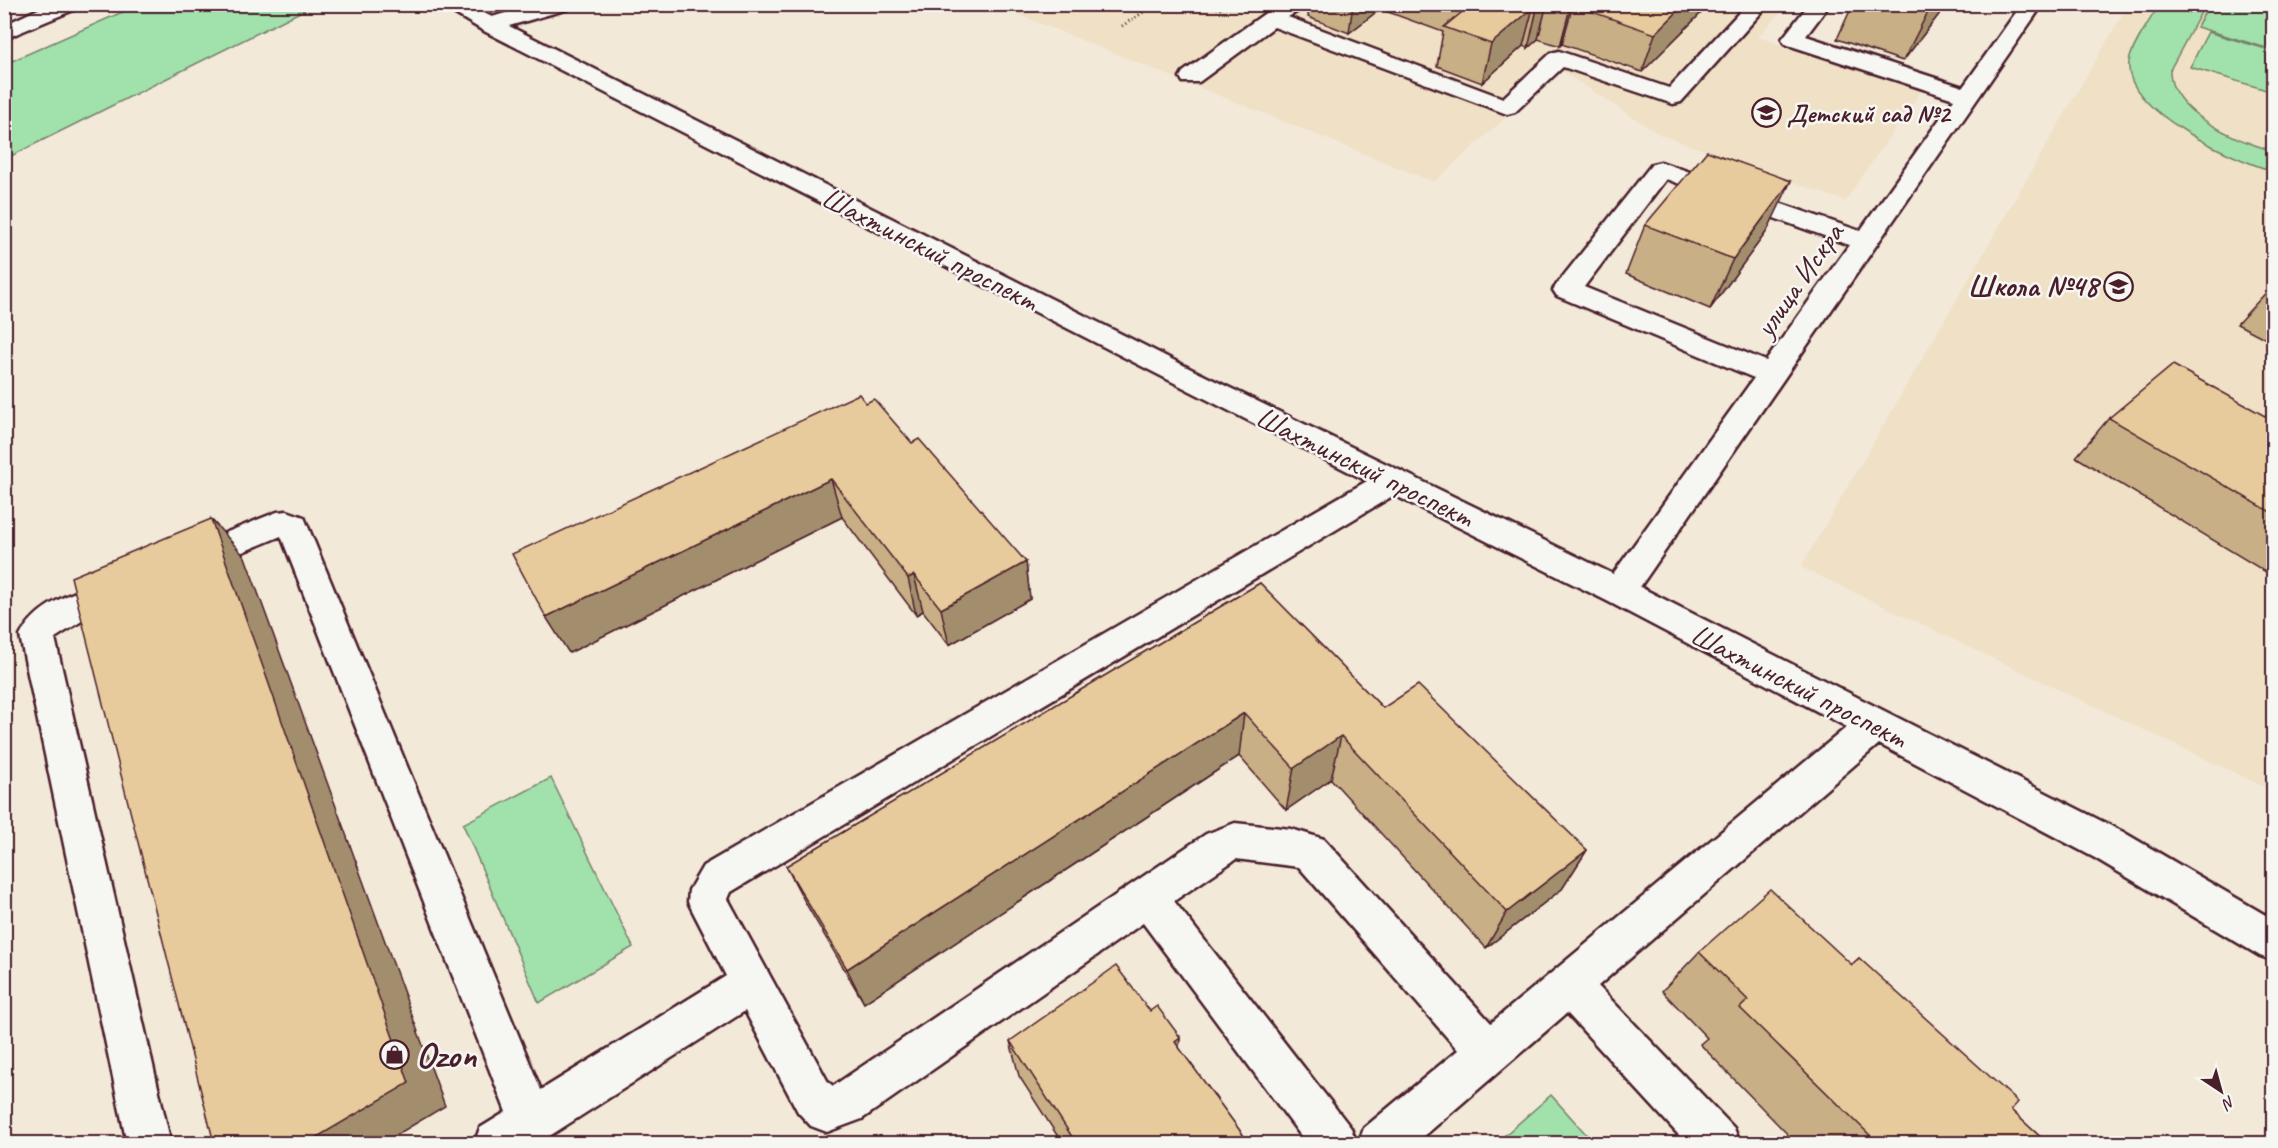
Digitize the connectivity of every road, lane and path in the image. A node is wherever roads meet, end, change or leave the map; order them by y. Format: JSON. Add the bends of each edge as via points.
{"nodes":[{"id":1,"x":449,"y":4,"type":"edge"},
{"id":2,"x":560,"y":4,"type":"edge"},
{"id":3,"x":1156,"y":4,"type":"edge"},
{"id":4,"x":1292,"y":4,"type":"edge"},
{"id":5,"x":1759,"y":4,"type":"edge"},
{"id":6,"x":1820,"y":4,"type":"edge"},
{"id":7,"x":2033,"y":4,"type":"edge"},
{"id":8,"x":57,"y":6,"type":"edge"},
{"id":9,"x":1272,"y":19,"type":"junction"},
{"id":10,"x":490,"y":25,"type":"junction"},
{"id":11,"x":1122,"y":26,"type":"dead end"},
{"id":12,"x":4,"y":33,"type":"edge"},
{"id":13,"x":1191,"y":77,"type":"dead end"},
{"id":14,"x":1969,"y":96,"type":"junction"},
{"id":15,"x":1866,"y":242,"type":"junction"},
{"id":16,"x":1773,"y":375,"type":"junction"},
{"id":17,"x":1393,"y":481,"type":"junction"},
{"id":18,"x":1619,"y":592,"type":"junction"},
{"id":19,"x":1875,"y":726,"type":"junction"},
{"id":20,"x":1147,"y":897,"type":"junction"},
{"id":21,"x":2274,"y":942,"type":"edge"},
{"id":22,"x":752,"y":983,"type":"junction"},
{"id":23,"x":1569,"y":985,"type":"junction"},
{"id":24,"x":1488,"y":1052,"type":"junction"},
{"id":25,"x":514,"y":1132,"type":"edge"},
{"id":26,"x":149,"y":1143,"type":"edge"},
{"id":27,"x":1335,"y":1143,"type":"edge"},
{"id":28,"x":1380,"y":1143,"type":"edge"},
{"id":29,"x":1718,"y":1143,"type":"edge"}],
"edges":[{"from":1,"to":10,"type":"street","name":"Шахтинский проспект"},
{"from":2,"to":10,"type":"street"},
{"from":3,"to":11,"type":"path"},
{"from":4,"to":9,"type":"street"},
{"from":5,"to":9,"type":"street","via":[[1672,97],[1559,58],[1506,107]]},
{"from":6,"to":14,"type":"street","via":[[1793,39]]},
{"from":7,"to":14,"type":"street","name":"улица Искра"},
{"from":8,"to":12,"type":"street"},
{"from":9,"to":13,"type":"street"},
{"from":10,"to":17,"type":"street","name":"Шахтинский проспект"},
{"from":14,"to":15,"type":"street","name":"улица Искра"},
{"from":15,"to":16,"type":"street","name":"улица Искра"},
{"from":15,"to":16,"type":"street","via":[[1661,169],[1567,290]]},
{"from":16,"to":18,"type":"street","name":"улица Искра"},
{"from":17,"to":18,"type":"street","name":"Шахтинский проспект"},
{"from":17,"to":22,"type":"street","via":[[717,879],[708,890],[708,902]]},
{"from":18,"to":19,"type":"street","name":"Шахтинский проспект"},
{"from":19,"to":21,"type":"street","name":"Шахтинский проспект","via":[[2109,844]]},
{"from":19,"to":23,"type":"street"},
{"from":20,"to":22,"type":"street","via":[[846,1103],[827,1110],[813,1097]]},
{"from":20,"to":24,"type":"street","via":[[1234,841],[1310,852]]},
{"from":20,"to":27,"type":"street"},
{"from":22,"to":25,"type":"street"},
{"from":23,"to":24,"type":"street"},
{"from":23,"to":29,"type":"street"},
{"from":24,"to":28,"type":"street"},
{"from":25,"to":26,"type":"street","via":[[293,526],[287,523],[53,619],[41,627],[37,636]]}]}
